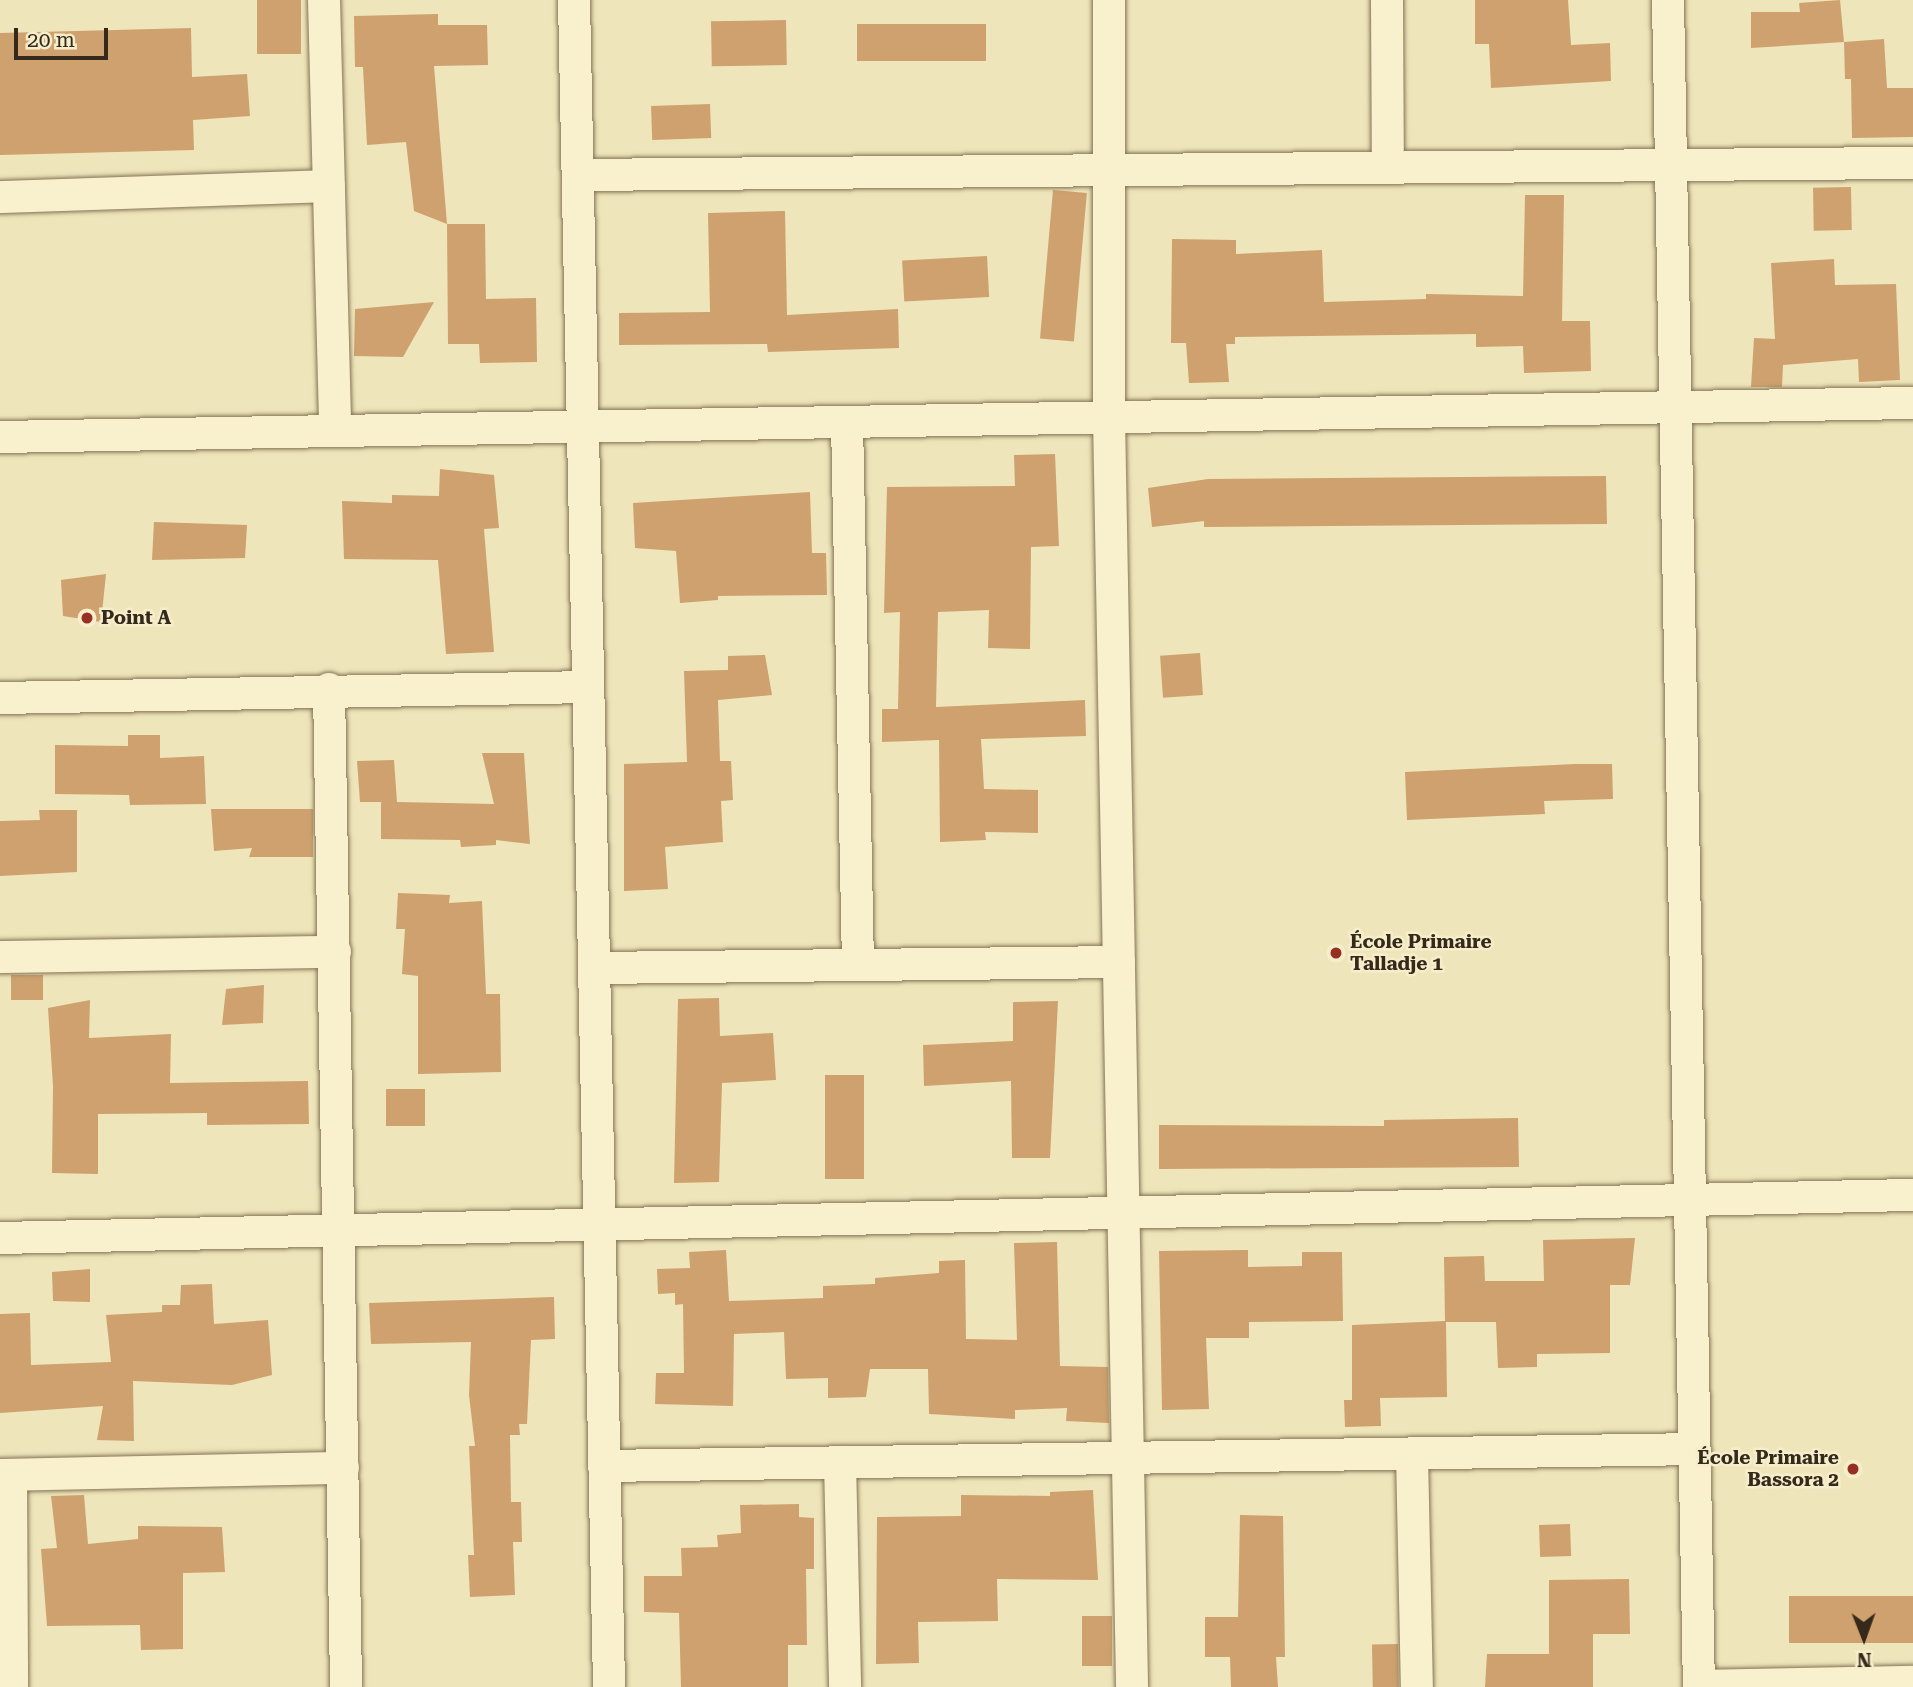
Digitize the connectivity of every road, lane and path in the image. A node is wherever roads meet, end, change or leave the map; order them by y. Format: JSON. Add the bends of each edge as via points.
{"nodes":[{"id":1,"x":324,"y":0,"type":"edge"},
{"id":2,"x":575,"y":0,"type":"edge"},
{"id":3,"x":1109,"y":0,"type":"edge"},
{"id":4,"x":1387,"y":0,"type":"edge"},
{"id":5,"x":1668,"y":0,"type":"edge"},
{"id":6,"x":1913,"y":163,"type":"edge"},
{"id":7,"x":1388,"y":167,"type":"junction"},
{"id":8,"x":1669,"y":168,"type":"junction"},
{"id":9,"x":1110,"y":169,"type":"junction"},
{"id":10,"x":578,"y":175,"type":"junction"},
{"id":11,"x":329,"y":187,"type":"junction"},
{"id":12,"x":0,"y":197,"type":"edge"},
{"id":13,"x":1913,"y":403,"type":"edge"},
{"id":14,"x":1674,"y":408,"type":"junction"},
{"id":15,"x":1109,"y":417,"type":"junction"},
{"id":16,"x":847,"y":422,"type":"junction"},
{"id":17,"x":583,"y":427,"type":"junction"},
{"id":18,"x":335,"y":432,"type":"junction"},
{"id":19,"x":0,"y":437,"type":"edge"},
{"id":20,"x":588,"y":688,"type":"junction"},
{"id":21,"x":329,"y":689,"type":"junction"},
{"id":22,"x":0,"y":698,"type":"edge"},
{"id":23,"x":335,"y":952,"type":"junction"},
{"id":24,"x":0,"y":957,"type":"edge"},
{"id":25,"x":1119,"y":962,"type":"junction"},
{"id":26,"x":858,"y":964,"type":"junction"},
{"id":27,"x":594,"y":968,"type":"junction"},
{"id":28,"x":1913,"y":1195,"type":"edge"},
{"id":29,"x":1689,"y":1200,"type":"junction"},
{"id":30,"x":1125,"y":1212,"type":"junction"},
{"id":31,"x":600,"y":1227,"type":"junction"},
{"id":32,"x":339,"y":1232,"type":"junction"},
{"id":33,"x":0,"y":1238,"type":"edge"},
{"id":34,"x":1694,"y":1450,"type":"junction"},
{"id":35,"x":1412,"y":1454,"type":"junction"},
{"id":36,"x":1128,"y":1458,"type":"junction"},
{"id":37,"x":840,"y":1462,"type":"junction"},
{"id":38,"x":604,"y":1466,"type":"junction"},
{"id":39,"x":344,"y":1468,"type":"junction"},
{"id":40,"x":5,"y":1475,"type":"edge"},
{"id":41,"x":1913,"y":1682,"type":"edge"},
{"id":42,"x":12,"y":1687,"type":"edge"},
{"id":43,"x":346,"y":1687,"type":"edge"},
{"id":44,"x":609,"y":1687,"type":"edge"},
{"id":45,"x":845,"y":1687,"type":"edge"},
{"id":46,"x":1132,"y":1687,"type":"edge"},
{"id":47,"x":1417,"y":1687,"type":"edge"},
{"id":48,"x":1699,"y":1687,"type":"edge"}],
"edges":[{"from":1,"to":11,"type":"street"},
{"from":2,"to":10,"type":"street"},
{"from":3,"to":9,"type":"street"},
{"from":4,"to":7,"type":"street"},
{"from":5,"to":8,"type":"street"},
{"from":6,"to":8,"type":"street"},
{"from":7,"to":8,"type":"street"},
{"from":7,"to":9,"type":"street"},
{"from":8,"to":14,"type":"street"},
{"from":9,"to":10,"type":"street"},
{"from":9,"to":15,"type":"street"},
{"from":10,"to":17,"type":"street"},
{"from":11,"to":12,"type":"street"},
{"from":11,"to":18,"type":"street"},
{"from":13,"to":14,"type":"street"},
{"from":14,"to":15,"type":"street"},
{"from":14,"to":29,"type":"street"},
{"from":15,"to":16,"type":"street"},
{"from":15,"to":25,"type":"street"},
{"from":16,"to":17,"type":"street"},
{"from":16,"to":26,"type":"street"},
{"from":17,"to":18,"type":"street"},
{"from":17,"to":20,"type":"street"},
{"from":18,"to":19,"type":"street"},
{"from":20,"to":21,"type":"street"},
{"from":20,"to":27,"type":"street"},
{"from":21,"to":22,"type":"street"},
{"from":21,"to":23,"type":"street"},
{"from":23,"to":24,"type":"street"},
{"from":23,"to":32,"type":"street"},
{"from":25,"to":26,"type":"street"},
{"from":25,"to":30,"type":"street"},
{"from":26,"to":27,"type":"street"},
{"from":27,"to":31,"type":"street"},
{"from":28,"to":29,"type":"street"},
{"from":29,"to":30,"type":"street"},
{"from":29,"to":34,"type":"street"},
{"from":30,"to":31,"type":"street"},
{"from":30,"to":36,"type":"street"},
{"from":31,"to":32,"type":"street"},
{"from":31,"to":38,"type":"street"},
{"from":32,"to":33,"type":"street"},
{"from":32,"to":39,"type":"street"},
{"from":34,"to":35,"type":"street"},
{"from":34,"to":48,"type":"street"},
{"from":35,"to":36,"type":"street"},
{"from":35,"to":47,"type":"street"},
{"from":36,"to":37,"type":"street"},
{"from":36,"to":46,"type":"street"},
{"from":37,"to":38,"type":"street"},
{"from":37,"to":45,"type":"street"},
{"from":38,"to":44,"type":"street"},
{"from":39,"to":40,"type":"street"},
{"from":39,"to":43,"type":"street"},
{"from":40,"to":42,"type":"street"},
{"from":41,"to":48,"type":"street"}]}
